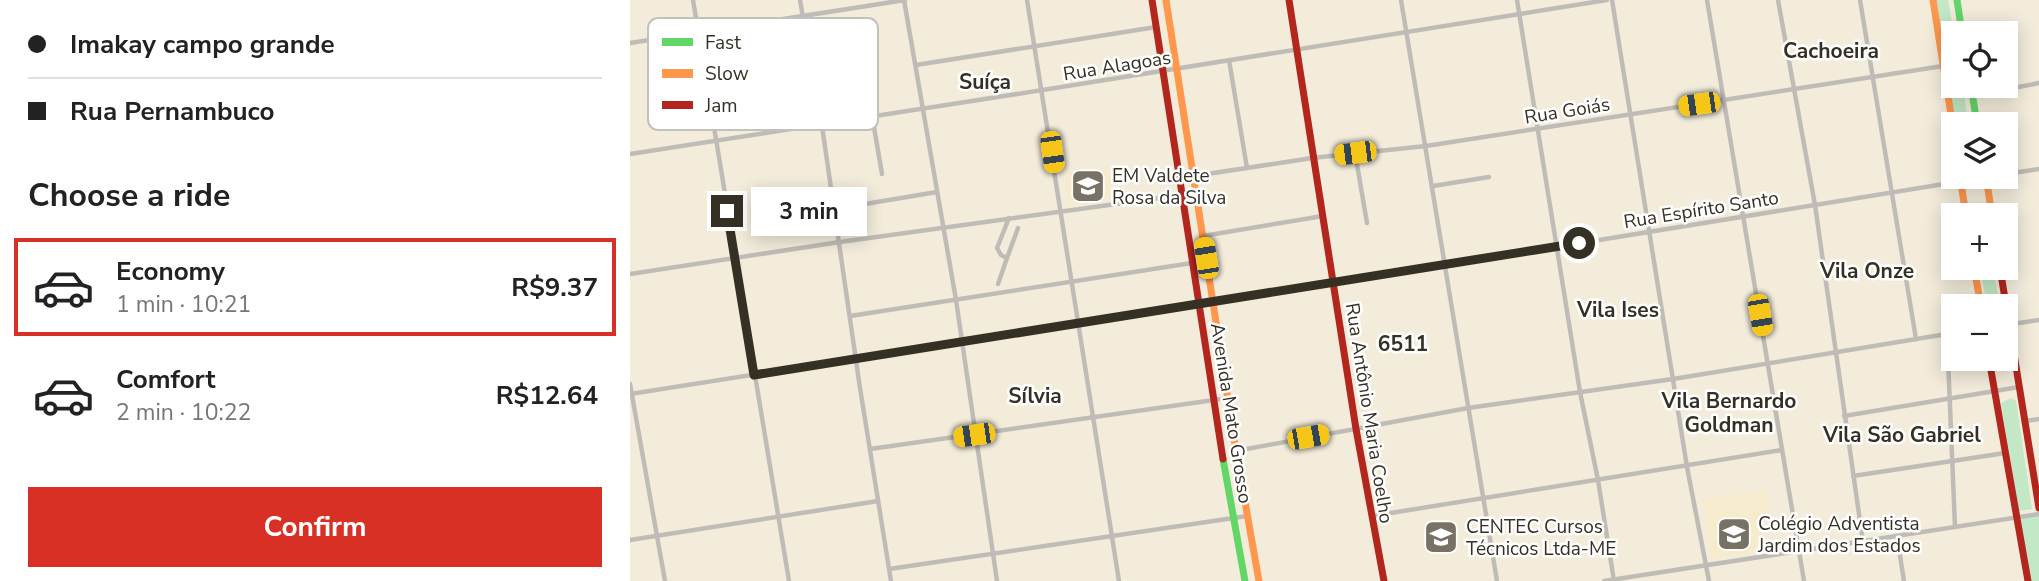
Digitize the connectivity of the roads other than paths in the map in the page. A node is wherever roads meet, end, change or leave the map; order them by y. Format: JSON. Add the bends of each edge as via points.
{"nodes":[{"id":1,"x":692,"y":0,"type":"edge"},
{"id":2,"x":800,"y":0,"type":"edge"},
{"id":3,"x":904,"y":0,"type":"edge"},
{"id":4,"x":1027,"y":0,"type":"edge"},
{"id":5,"x":1152,"y":0,"type":"edge"},
{"id":6,"x":1166,"y":0,"type":"edge"},
{"id":7,"x":1289,"y":0,"type":"edge"},
{"id":8,"x":1401,"y":0,"type":"edge"},
{"id":9,"x":1517,"y":0,"type":"edge"},
{"id":10,"x":1609,"y":0,"type":"edge"},
{"id":11,"x":1706,"y":0,"type":"edge"},
{"id":12,"x":1778,"y":0,"type":"edge"},
{"id":13,"x":1860,"y":0,"type":"edge"},
{"id":14,"x":1933,"y":0,"type":"edge"},
{"id":15,"x":1957,"y":0,"type":"edge"},
{"id":16,"x":1519,"y":14,"type":"junction"},
{"id":17,"x":803,"y":16,"type":"junction"},
{"id":18,"x":695,"y":18,"type":"edge"},
{"id":19,"x":791,"y":18,"type":"edge"},
{"id":20,"x":1169,"y":21,"type":"junction"},
{"id":21,"x":1960,"y":21,"type":"edge"},
{"id":22,"x":1156,"y":27,"type":"junction"},
{"id":23,"x":1408,"y":32,"type":"junction"},
{"id":24,"x":648,"y":41,"type":"edge"},
{"id":25,"x":630,"y":43,"type":"edge"},
{"id":26,"x":1034,"y":46,"type":"junction"},
{"id":27,"x":1941,"y":48,"type":"edge"},
{"id":28,"x":1296,"y":49,"type":"junction"},
{"id":29,"x":1229,"y":61,"type":"junction"},
{"id":30,"x":915,"y":65,"type":"junction"},
{"id":31,"x":1941,"y":67,"type":"edge"},
{"id":32,"x":1178,"y":70,"type":"junction"},
{"id":33,"x":1165,"y":73,"type":"junction"},
{"id":34,"x":1872,"y":79,"type":"junction"},
{"id":35,"x":2039,"y":83,"type":"edge"},
{"id":36,"x":2018,"y":87,"type":"edge"},
{"id":37,"x":1795,"y":90,"type":"junction"},
{"id":38,"x":1041,"y":91,"type":"junction"},
{"id":39,"x":1722,"y":101,"type":"junction"},
{"id":40,"x":923,"y":108,"type":"junction"},
{"id":41,"x":1630,"y":114,"type":"junction"},
{"id":42,"x":878,"y":116,"type":"edge"},
{"id":43,"x":1537,"y":129,"type":"junction"},
{"id":44,"x":714,"y":130,"type":"edge"},
{"id":45,"x":794,"y":130,"type":"edge"},
{"id":46,"x":823,"y":130,"type":"edge"},
{"id":47,"x":874,"y":130,"type":"edge"},
{"id":48,"x":716,"y":141,"type":"junction"},
{"id":49,"x":1426,"y":146,"type":"junction"},
{"id":50,"x":1355,"y":153,"type":"junction"},
{"id":51,"x":630,"y":154,"type":"edge"},
{"id":52,"x":1312,"y":158,"type":"junction"},
{"id":53,"x":1247,"y":168,"type":"junction"},
{"id":54,"x":2039,"y":169,"type":"edge"},
{"id":55,"x":1179,"y":171,"type":"junction"},
{"id":56,"x":2018,"y":172,"type":"edge"},
{"id":57,"x":882,"y":174,"type":"dead end"},
{"id":58,"x":1489,"y":177,"type":"dead end"},
{"id":59,"x":1194,"y":180,"type":"junction"},
{"id":60,"x":1941,"y":183,"type":"edge"},
{"id":61,"x":1433,"y":186,"type":"junction"},
{"id":62,"x":937,"y":192,"type":"junction"},
{"id":63,"x":1182,"y":192,"type":"junction"},
{"id":64,"x":1891,"y":193,"type":"junction"},
{"id":65,"x":1815,"y":205,"type":"junction"},
{"id":66,"x":853,"y":206,"type":"dead end"},
{"id":67,"x":1062,"y":211,"type":"junction"},
{"id":68,"x":1323,"y":216,"type":"junction"},
{"id":69,"x":1743,"y":217,"type":"junction"},
{"id":70,"x":1009,"y":218,"type":"junction"},
{"id":71,"x":1367,"y":223,"type":"dead end"},
{"id":72,"x":943,"y":227,"type":"junction"},
{"id":73,"x":1018,"y":228,"type":"dead end"},
{"id":74,"x":1650,"y":232,"type":"junction"},
{"id":75,"x":1203,"y":236,"type":"junction"},
{"id":76,"x":840,"y":242,"type":"junction"},
{"id":77,"x":1556,"y":247,"type":"junction"},
{"id":78,"x":734,"y":258,"type":"junction"},
{"id":79,"x":1007,"y":258,"type":"junction"},
{"id":80,"x":1192,"y":263,"type":"junction"},
{"id":81,"x":1445,"y":264,"type":"junction"},
{"id":82,"x":630,"y":274,"type":"edge"},
{"id":83,"x":1073,"y":281,"type":"junction"},
{"id":84,"x":1333,"y":281,"type":"junction"},
{"id":85,"x":998,"y":284,"type":"dead end"},
{"id":86,"x":956,"y":300,"type":"junction"},
{"id":87,"x":1213,"y":303,"type":"junction"},
{"id":88,"x":1200,"y":305,"type":"junction"},
{"id":89,"x":850,"y":316,"type":"junction"},
{"id":90,"x":2039,"y":320,"type":"edge"},
{"id":91,"x":1079,"y":323,"type":"junction"},
{"id":92,"x":2018,"y":323,"type":"edge"},
{"id":93,"x":1941,"y":335,"type":"edge"},
{"id":94,"x":1916,"y":339,"type":"junction"},
{"id":95,"x":960,"y":342,"type":"junction"},
{"id":96,"x":1834,"y":352,"type":"junction"},
{"id":97,"x":856,"y":358,"type":"junction"},
{"id":98,"x":1768,"y":364,"type":"junction"},
{"id":99,"x":1950,"y":371,"type":"edge"},
{"id":100,"x":1991,"y":371,"type":"edge"},
{"id":101,"x":2017,"y":371,"type":"edge"},
{"id":102,"x":754,"y":375,"type":"junction"},
{"id":103,"x":1673,"y":379,"type":"junction"},
{"id":104,"x":630,"y":384,"type":"edge"},
{"id":105,"x":2020,"y":387,"type":"junction"},
{"id":106,"x":1994,"y":391,"type":"junction"},
{"id":107,"x":1580,"y":392,"type":"junction"},
{"id":108,"x":631,"y":394,"type":"edge"},
{"id":109,"x":1228,"y":398,"type":"junction"},
{"id":110,"x":1950,"y":399,"type":"junction"},
{"id":111,"x":1214,"y":400,"type":"junction"},
{"id":112,"x":1468,"y":408,"type":"junction"},
{"id":113,"x":1844,"y":416,"type":"junction"},
{"id":114,"x":1093,"y":417,"type":"junction"},
{"id":115,"x":2039,"y":419,"type":"edge"},
{"id":116,"x":2025,"y":421,"type":"junction"},
{"id":117,"x":1356,"y":429,"type":"junction"},
{"id":118,"x":974,"y":435,"type":"junction"},
{"id":119,"x":870,"y":449,"type":"junction"},
{"id":120,"x":1236,"y":450,"type":"junction"},
{"id":121,"x":1782,"y":450,"type":"junction"},
{"id":122,"x":2006,"y":453,"type":"junction"},
{"id":123,"x":1952,"y":460,"type":"junction"},
{"id":124,"x":1687,"y":467,"type":"junction"},
{"id":125,"x":1853,"y":476,"type":"junction"},
{"id":126,"x":1598,"y":480,"type":"junction"},
{"id":127,"x":1483,"y":498,"type":"junction"},
{"id":128,"x":878,"y":501,"type":"junction"},
{"id":129,"x":2039,"y":508,"type":"edge"},
{"id":130,"x":2039,"y":514,"type":"edge"},
{"id":131,"x":1247,"y":516,"type":"junction"},
{"id":132,"x":1371,"y":516,"type":"junction"},
{"id":133,"x":779,"y":517,"type":"junction"},
{"id":134,"x":2018,"y":517,"type":"junction"},
{"id":135,"x":1233,"y":519,"type":"junction"},
{"id":136,"x":1955,"y":527,"type":"junction"},
{"id":137,"x":658,"y":536,"type":"junction"},
{"id":138,"x":1112,"y":536,"type":"junction"},
{"id":139,"x":1897,"y":537,"type":"junction"},
{"id":140,"x":630,"y":540,"type":"edge"},
{"id":141,"x":1863,"y":542,"type":"junction"},
{"id":142,"x":1798,"y":551,"type":"junction"},
{"id":143,"x":993,"y":553,"type":"junction"},
{"id":144,"x":1706,"y":565,"type":"junction"},
{"id":145,"x":889,"y":569,"type":"junction"},
{"id":146,"x":1614,"y":580,"type":"edge"},
{"id":147,"x":666,"y":581,"type":"edge"},
{"id":148,"x":789,"y":581,"type":"edge"},
{"id":149,"x":891,"y":581,"type":"edge"},
{"id":150,"x":998,"y":581,"type":"edge"},
{"id":151,"x":1119,"y":581,"type":"edge"},
{"id":152,"x":1245,"y":581,"type":"edge"},
{"id":153,"x":1259,"y":581,"type":"edge"},
{"id":154,"x":1384,"y":581,"type":"edge"},
{"id":155,"x":1497,"y":581,"type":"edge"},
{"id":156,"x":1604,"y":581,"type":"edge"},
{"id":157,"x":1709,"y":581,"type":"edge"},
{"id":158,"x":1804,"y":581,"type":"edge"},
{"id":159,"x":1904,"y":581,"type":"edge"},
{"id":160,"x":2028,"y":581,"type":"edge"}],
"edges":[{"from":1,"to":18,"type":"street"},
{"from":2,"to":17,"type":"street"},
{"from":3,"to":17,"type":"street"},
{"from":3,"to":30,"type":"street"},
{"from":4,"to":26,"type":"street"},
{"from":5,"to":22,"type":"main road","name":"Avenida Mato Grosso"},
{"from":6,"to":20,"type":"main road","name":"Avenida Mato Grosso"},
{"from":7,"to":28,"type":"main road","name":"Rua Antônio Maria Coelho"},
{"from":8,"to":23,"type":"street"},
{"from":9,"to":16,"type":"street"},
{"from":10,"to":16,"type":"street","name":"Rua Alagoas"},
{"from":10,"to":41,"type":"street"},
{"from":11,"to":39,"type":"street"},
{"from":12,"to":37,"type":"street"},
{"from":13,"to":34,"type":"street"},
{"from":14,"to":27,"type":"main road"},
{"from":15,"to":21,"type":"main road"},
{"from":16,"to":23,"type":"street","name":"Rua Alagoas"},
{"from":16,"to":43,"type":"street"},
{"from":17,"to":19,"type":"street"},
{"from":20,"to":22,"type":"main road"},
{"from":20,"to":32,"type":"main road","name":"Avenida Mato Grosso"},
{"from":22,"to":26,"type":"street"},
{"from":22,"to":33,"type":"main road","name":"Avenida Mato Grosso"},
{"from":23,"to":28,"type":"street","name":"Rua Alagoas"},
{"from":23,"to":49,"type":"street"},
{"from":24,"to":25,"type":"street"},
{"from":26,"to":30,"type":"street"},
{"from":26,"to":38,"type":"street"},
{"from":28,"to":29,"type":"street","name":"Rua Alagoas"},
{"from":28,"to":52,"type":"main road","name":"Rua Antônio Maria Coelho"},
{"from":29,"to":32,"type":"street","name":"Rua Alagoas"},
{"from":29,"to":53,"type":"street"},
{"from":30,"to":40,"type":"street"},
{"from":31,"to":34,"type":"street","name":"Rua Goiás"},
{"from":32,"to":33,"type":"street","name":"Rua Alagoas"},
{"from":32,"to":59,"type":"main road","name":"Avenida Mato Grosso"},
{"from":33,"to":38,"type":"street","name":"Rua Alagoas"},
{"from":33,"to":55,"type":"main road","name":"Avenida Mato Grosso"},
{"from":34,"to":37,"type":"street","name":"Rua Goiás"},
{"from":34,"to":64,"type":"street"},
{"from":35,"to":36,"type":"street"},
{"from":37,"to":39,"type":"street","name":"Rua Goiás"},
{"from":37,"to":65,"type":"street"},
{"from":38,"to":40,"type":"street","name":"Rua Alagoas"},
{"from":38,"to":67,"type":"street"},
{"from":39,"to":41,"type":"street","name":"Rua Goiás"},
{"from":39,"to":69,"type":"street"},
{"from":40,"to":42,"type":"street","name":"Rua Alagoas"},
{"from":40,"to":62,"type":"street"},
{"from":41,"to":43,"type":"street","name":"Rua Goiás"},
{"from":41,"to":74,"type":"street"},
{"from":43,"to":49,"type":"street","name":"Rua Goiás"},
{"from":43,"to":77,"type":"street"},
{"from":44,"to":48,"type":"street"},
{"from":45,"to":48,"type":"street","name":"Rua Alagoas"},
{"from":46,"to":76,"type":"street"},
{"from":47,"to":57,"type":"street"},
{"from":48,"to":51,"type":"street","name":"Rua Alagoas"},
{"from":48,"to":78,"type":"street"},
{"from":49,"to":50,"type":"street","name":"Rua Goiás"},
{"from":49,"to":61,"type":"street"},
{"from":50,"to":52,"type":"street","name":"Rua Goiás"},
{"from":50,"to":71,"type":"street"},
{"from":52,"to":53,"type":"street","name":"Rua Goiás"},
{"from":52,"to":68,"type":"main road","name":"Rua Antônio Maria Coelho"},
{"from":53,"to":59,"type":"street","name":"Rua Goiás"},
{"from":54,"to":56,"type":"street"},
{"from":55,"to":59,"type":"main road"},
{"from":55,"to":63,"type":"main road","name":"Avenida Mato Grosso"},
{"from":58,"to":61,"type":"street"},
{"from":59,"to":63,"type":"main road"},
{"from":59,"to":75,"type":"main road","name":"Avenida Mato Grosso"},
{"from":60,"to":64,"type":"street","name":"Rua Espírito Santo"},
{"from":61,"to":81,"type":"street"},
{"from":62,"to":66,"type":"street"},
{"from":62,"to":72,"type":"street"},
{"from":63,"to":67,"type":"street"},
{"from":63,"to":80,"type":"main road","name":"Avenida Mato Grosso"},
{"from":64,"to":65,"type":"street","name":"Rua Espírito Santo"},
{"from":64,"to":94,"type":"street"},
{"from":65,"to":69,"type":"street","name":"Rua Espírito Santo"},
{"from":65,"to":96,"type":"street"},
{"from":67,"to":70,"type":"street"},
{"from":67,"to":83,"type":"street"},
{"from":68,"to":75,"type":"street"},
{"from":68,"to":84,"type":"main road","name":"Rua Antônio Maria Coelho"},
{"from":69,"to":74,"type":"street","name":"Rua Espírito Santo"},
{"from":69,"to":98,"type":"street"},
{"from":70,"to":72,"type":"street"},
{"from":70,"to":79,"type":"street","via":[[997,248]]},
{"from":72,"to":76,"type":"street"},
{"from":72,"to":86,"type":"street"},
{"from":73,"to":79,"type":"street"},
{"from":74,"to":77,"type":"street","name":"Rua Espírito Santo"},
{"from":74,"to":103,"type":"street"},
{"from":75,"to":87,"type":"main road","name":"Avenida Mato Grosso"},
{"from":76,"to":78,"type":"street"},
{"from":76,"to":89,"type":"street"},
{"from":77,"to":81,"type":"street","name":"Rua Espírito Santo"},
{"from":77,"to":107,"type":"street"},
{"from":78,"to":82,"type":"street"},
{"from":78,"to":102,"type":"street"},
{"from":79,"to":85,"type":"street"},
{"from":80,"to":83,"type":"street"},
{"from":80,"to":88,"type":"main road","name":"Avenida Mato Grosso"},
{"from":81,"to":84,"type":"street","name":"Rua Espírito Santo"},
{"from":81,"to":112,"type":"street"},
{"from":83,"to":86,"type":"street"},
{"from":83,"to":91,"type":"street"},
{"from":84,"to":87,"type":"street","name":"Rua Espírito Santo"},
{"from":84,"to":117,"type":"main road","name":"Rua Antônio Maria Coelho"},
{"from":86,"to":89,"type":"street"},
{"from":86,"to":95,"type":"street"},
{"from":87,"to":88,"type":"street","name":"Rua Espírito Santo"},
{"from":87,"to":109,"type":"main road","name":"Avenida Mato Grosso"},
{"from":88,"to":91,"type":"street","name":"Rua Espírito Santo"},
{"from":88,"to":111,"type":"main road","name":"Avenida Mato Grosso"},
{"from":89,"to":97,"type":"street"},
{"from":90,"to":92,"type":"street"},
{"from":91,"to":95,"type":"street","name":"Rua Espírito Santo"},
{"from":91,"to":114,"type":"street"},
{"from":93,"to":94,"type":"street"},
{"from":94,"to":96,"type":"street"},
{"from":95,"to":97,"type":"street","name":"Rua Espírito Santo"},
{"from":95,"to":118,"type":"street"},
{"from":96,"to":98,"type":"street"},
{"from":96,"to":113,"type":"street"},
{"from":97,"to":102,"type":"street","name":"Rua Espírito Santo"},
{"from":97,"to":119,"type":"street"},
{"from":98,"to":103,"type":"street"},
{"from":98,"to":121,"type":"street"},
{"from":99,"to":110,"type":"street"},
{"from":100,"to":106,"type":"main road"},
{"from":101,"to":105,"type":"main road"},
{"from":102,"to":108,"type":"street","name":"Rua Espírito Santo"},
{"from":102,"to":133,"type":"street"},
{"from":103,"to":107,"type":"street"},
{"from":103,"to":124,"type":"street"},
{"from":104,"to":108,"type":"street"},
{"from":105,"to":106,"type":"street"},
{"from":105,"to":116,"type":"main road"},
{"from":106,"to":110,"type":"street"},
{"from":106,"to":122,"type":"main road"},
{"from":107,"to":112,"type":"street"},
{"from":107,"to":126,"type":"street"},
{"from":108,"to":137,"type":"street"},
{"from":109,"to":111,"type":"street"},
{"from":109,"to":120,"type":"main road","name":"Avenida Mato Grosso"},
{"from":110,"to":113,"type":"street"},
{"from":110,"to":123,"type":"street"},
{"from":111,"to":114,"type":"street"},
{"from":111,"to":135,"type":"main road","name":"Avenida Mato Grosso"},
{"from":112,"to":117,"type":"street"},
{"from":112,"to":127,"type":"street"},
{"from":113,"to":125,"type":"street"},
{"from":114,"to":118,"type":"street"},
{"from":114,"to":138,"type":"street"},
{"from":115,"to":116,"type":"street"},
{"from":116,"to":129,"type":"main road"},
{"from":117,"to":120,"type":"street"},
{"from":117,"to":132,"type":"main road","name":"Rua Antônio Maria Coelho"},
{"from":118,"to":119,"type":"street"},
{"from":118,"to":143,"type":"street"},
{"from":119,"to":128,"type":"street"},
{"from":120,"to":131,"type":"main road","name":"Avenida Mato Grosso"},
{"from":121,"to":124,"type":"street"},
{"from":121,"to":142,"type":"street"},
{"from":122,"to":123,"type":"street"},
{"from":122,"to":134,"type":"main road"},
{"from":123,"to":125,"type":"street"},
{"from":123,"to":136,"type":"street"},
{"from":124,"to":126,"type":"street"},
{"from":124,"to":144,"type":"street"},
{"from":125,"to":141,"type":"street"},
{"from":126,"to":127,"type":"street"},
{"from":126,"to":146,"type":"street"},
{"from":127,"to":132,"type":"street"},
{"from":127,"to":155,"type":"street"},
{"from":128,"to":133,"type":"street"},
{"from":128,"to":145,"type":"street"},
{"from":130,"to":134,"type":"street"},
{"from":131,"to":135,"type":"street"},
{"from":131,"to":153,"type":"main road","name":"Avenida Mato Grosso"},
{"from":132,"to":154,"type":"main road","name":"Rua Antônio Maria Coelho"},
{"from":133,"to":137,"type":"street"},
{"from":133,"to":148,"type":"street"},
{"from":134,"to":136,"type":"street"},
{"from":134,"to":160,"type":"main road"},
{"from":135,"to":138,"type":"street"},
{"from":135,"to":152,"type":"main road","name":"Avenida Mato Grosso"},
{"from":136,"to":139,"type":"street"},
{"from":137,"to":140,"type":"street"},
{"from":137,"to":147,"type":"street"},
{"from":138,"to":143,"type":"street"},
{"from":138,"to":151,"type":"street"},
{"from":139,"to":141,"type":"street"},
{"from":139,"to":159,"type":"street"},
{"from":141,"to":142,"type":"street"},
{"from":142,"to":144,"type":"street"},
{"from":142,"to":158,"type":"street"},
{"from":143,"to":145,"type":"street"},
{"from":143,"to":150,"type":"street"},
{"from":144,"to":146,"type":"street"},
{"from":144,"to":157,"type":"street"},
{"from":145,"to":149,"type":"street"},
{"from":146,"to":156,"type":"street"}]}
